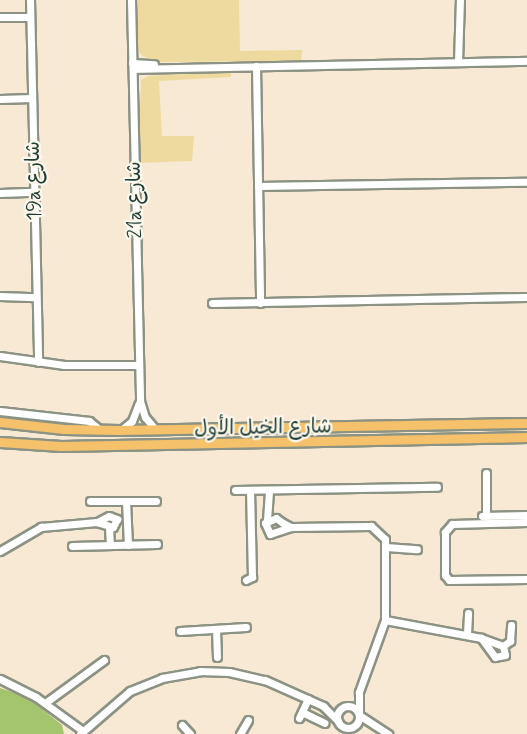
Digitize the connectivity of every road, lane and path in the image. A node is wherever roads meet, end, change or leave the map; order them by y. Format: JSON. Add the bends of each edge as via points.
{"nodes":[{"id":1,"x":30,"y":0,"type":"edge"},
{"id":2,"x":131,"y":0,"type":"edge"},
{"id":3,"x":460,"y":0,"type":"edge"},
{"id":4,"x":0,"y":17,"type":"edge"},
{"id":5,"x":30,"y":17,"type":"junction"},
{"id":6,"x":527,"y":61,"type":"edge"},
{"id":7,"x":462,"y":62,"type":"junction"},
{"id":8,"x":133,"y":66,"type":"junction"},
{"id":9,"x":256,"y":66,"type":"junction"},
{"id":10,"x":32,"y":98,"type":"junction"},
{"id":11,"x":0,"y":99,"type":"edge"},
{"id":12,"x":527,"y":182,"type":"edge"},
{"id":13,"x":258,"y":186,"type":"junction"},
{"id":14,"x":34,"y":192,"type":"junction"},
{"id":15,"x":0,"y":193,"type":"edge"},
{"id":16,"x":0,"y":296,"type":"edge"},
{"id":17,"x":36,"y":297,"type":"junction"},
{"id":18,"x":527,"y":297,"type":"edge"},
{"id":19,"x":212,"y":303,"type":"dead end"},
{"id":20,"x":260,"y":303,"type":"junction"},
{"id":21,"x":0,"y":356,"type":"edge"},
{"id":22,"x":38,"y":362,"type":"junction"},
{"id":23,"x":139,"y":365,"type":"junction"},
{"id":24,"x":140,"y":400,"type":"junction"},
{"id":25,"x":0,"y":411,"type":"edge"},
{"id":26,"x":0,"y":422,"type":"edge"},
{"id":27,"x":527,"y":423,"type":"edge"},
{"id":28,"x":294,"y":427,"type":"junction"},
{"id":29,"x":100,"y":430,"type":"junction"},
{"id":30,"x":119,"y":430,"type":"junction"},
{"id":31,"x":156,"y":430,"type":"junction"},
{"id":32,"x":525,"y":438,"type":"edge"},
{"id":33,"x":243,"y":441,"type":"junction"},
{"id":34,"x":0,"y":442,"type":"edge"},
{"id":35,"x":486,"y":472,"type":"dead end"},
{"id":36,"x":437,"y":487,"type":"dead end"},
{"id":37,"x":235,"y":490,"type":"dead end"},
{"id":38,"x":250,"y":490,"type":"junction"},
{"id":39,"x":272,"y":490,"type":"junction"},
{"id":40,"x":90,"y":501,"type":"dead end"},
{"id":41,"x":108,"y":501,"type":"junction"},
{"id":42,"x":126,"y":501,"type":"junction"},
{"id":43,"x":156,"y":501,"type":"dead end"},
{"id":44,"x":527,"y":515,"type":"edge"},
{"id":45,"x":109,"y":516,"type":"junction"},
{"id":46,"x":271,"y":519,"type":"junction"},
{"id":47,"x":97,"y":522,"type":"junction"},
{"id":48,"x":527,"y":522,"type":"edge"},
{"id":49,"x":291,"y":526,"type":"junction"},
{"id":50,"x":109,"y":527,"type":"junction"},
{"id":51,"x":157,"y":544,"type":"dead end"},
{"id":52,"x":110,"y":545,"type":"junction"},
{"id":53,"x":128,"y":545,"type":"junction"},
{"id":54,"x":72,"y":546,"type":"dead end"},
{"id":55,"x":386,"y":547,"type":"junction"},
{"id":56,"x":417,"y":549,"type":"dead end"},
{"id":57,"x":0,"y":551,"type":"edge"},
{"id":58,"x":527,"y":579,"type":"edge"},
{"id":59,"x":246,"y":580,"type":"dead end"},
{"id":60,"x":468,"y":613,"type":"dead end"},
{"id":61,"x":385,"y":620,"type":"junction"},
{"id":62,"x":511,"y":625,"type":"dead end"},
{"id":63,"x":246,"y":627,"type":"dead end"},
{"id":64,"x":216,"y":628,"type":"junction"},
{"id":65,"x":180,"y":631,"type":"dead end"},
{"id":66,"x":467,"y":634,"type":"junction"},
{"id":67,"x":482,"y":638,"type":"junction"},
{"id":68,"x":503,"y":646,"type":"junction"},
{"id":69,"x":104,"y":660,"type":"dead end"},
{"id":70,"x":217,"y":671,"type":"junction"},
{"id":71,"x":0,"y":679,"type":"edge"},
{"id":72,"x":359,"y":692,"type":"junction"},
{"id":73,"x":308,"y":699,"type":"junction"},
{"id":74,"x":45,"y":703,"type":"junction"},
{"id":75,"x":323,"y":706,"type":"junction"},
{"id":76,"x":343,"y":707,"type":"junction"},
{"id":77,"x":359,"y":714,"type":"junction"},
{"id":78,"x":248,"y":720,"type":"dead end"},
{"id":79,"x":339,"y":722,"type":"junction"},
{"id":80,"x":325,"y":723,"type":"dead end"},
{"id":81,"x":182,"y":725,"type":"dead end"},
{"id":82,"x":354,"y":726,"type":"junction"},
{"id":83,"x":376,"y":729,"type":"junction"},
{"id":84,"x":81,"y":732,"type":"edge"},
{"id":85,"x":190,"y":734,"type":"edge"},
{"id":86,"x":240,"y":734,"type":"edge"},
{"id":87,"x":338,"y":734,"type":"edge"},
{"id":88,"x":344,"y":734,"type":"edge"},
{"id":89,"x":388,"y":734,"type":"edge"}],
"edges":[{"from":1,"to":5,"type":"street","name":"19a شارع"},
{"from":2,"to":8,"type":"street","name":"21a شارع"},
{"from":3,"to":7,"type":"street"},
{"from":4,"to":5,"type":"street"},
{"from":5,"to":10,"type":"street","name":"19a شارع"},
{"from":6,"to":7,"type":"street"},
{"from":7,"to":9,"type":"street"},
{"from":8,"to":9,"type":"street"},
{"from":8,"to":23,"type":"street","name":"21a شارع"},
{"from":9,"to":13,"type":"street"},
{"from":10,"to":11,"type":"street"},
{"from":10,"to":14,"type":"street","name":"19a شارع"},
{"from":12,"to":13,"type":"street"},
{"from":13,"to":20,"type":"street"},
{"from":14,"to":15,"type":"street"},
{"from":14,"to":17,"type":"street","name":"19a شارع"},
{"from":16,"to":17,"type":"street"},
{"from":17,"to":22,"type":"street","name":"19a شارع"},
{"from":18,"to":20,"type":"street"},
{"from":19,"to":20,"type":"street"},
{"from":21,"to":22,"type":"street"},
{"from":22,"to":23,"type":"street"},
{"from":23,"to":24,"type":"street","name":"21a شارع"},
{"from":24,"to":30,"type":"street","via":[[132,420]]},
{"from":24,"to":31,"type":"street","name":"21a شارع","via":[[145,417]]},
{"from":25,"to":29,"type":"street","via":[[89,421]]},
{"from":26,"to":29,"type":"main road","name":"شارع الخيل الأول"},
{"from":27,"to":28,"type":"main road","name":"شارع الخيل الأول"},
{"from":28,"to":31,"type":"main road","name":"شارع الخيل الأول"},
{"from":28,"to":33,"type":"main road","via":[[245,433]]},
{"from":29,"to":30,"type":"main road","name":"شارع الخيل الأول"},
{"from":30,"to":31,"type":"main road","name":"شارع الخيل الأول"},
{"from":32,"to":33,"type":"main road","name":"شارع الخيل الأول"},
{"from":33,"to":34,"type":"main road","name":"شارع الخيل الأول","via":[[51,446]]},
{"from":35,"to":44,"type":"street","via":[[484,516]]},
{"from":36,"to":39,"type":"street"},
{"from":37,"to":38,"type":"street"},
{"from":38,"to":39,"type":"street"},
{"from":38,"to":59,"type":"street","via":[[252,577]]},
{"from":39,"to":46,"type":"street"},
{"from":40,"to":41,"type":"street"},
{"from":41,"to":42,"type":"street"},
{"from":41,"to":45,"type":"street"},
{"from":42,"to":43,"type":"street"},
{"from":42,"to":53,"type":"street"},
{"from":45,"to":47,"type":"street"},
{"from":45,"to":50,"type":"street","via":[[117,520]]},
{"from":46,"to":49,"type":"street"},
{"from":46,"to":49,"type":"street","via":[[266,530],[272,535]]},
{"from":47,"to":50,"type":"street"},
{"from":47,"to":57,"type":"street","via":[[41,527]]},
{"from":48,"to":58,"type":"street","via":[[452,525],[445,532],[445,575],[449,580]]},
{"from":49,"to":55,"type":"street","via":[[371,526],[383,534]]},
{"from":50,"to":52,"type":"street"},
{"from":51,"to":53,"type":"street"},
{"from":52,"to":53,"type":"street"},
{"from":52,"to":54,"type":"street"},
{"from":55,"to":56,"type":"street"},
{"from":55,"to":61,"type":"street"},
{"from":60,"to":66,"type":"street"},
{"from":61,"to":66,"type":"street"},
{"from":61,"to":72,"type":"street"},
{"from":62,"to":68,"type":"street","via":[[511,639]]},
{"from":63,"to":64,"type":"street"},
{"from":64,"to":65,"type":"street"},
{"from":64,"to":70,"type":"street"},
{"from":66,"to":67,"type":"street"},
{"from":67,"to":68,"type":"street"},
{"from":67,"to":68,"type":"street","via":[[497,658],[506,653]]},
{"from":69,"to":74,"type":"street"},
{"from":70,"to":73,"type":"street","via":[[265,680]]},
{"from":70,"to":84,"type":"street","via":[[182,673],[140,686],[110,705]]},
{"from":71,"to":74,"type":"street"},
{"from":72,"to":76,"type":"street"},
{"from":72,"to":77,"type":"street"},
{"from":73,"to":75,"type":"street"},
{"from":73,"to":80,"type":"street","via":[[301,715]]},
{"from":74,"to":84,"type":"street"},
{"from":75,"to":76,"type":"street"},
{"from":75,"to":79,"type":"street"},
{"from":76,"to":77,"type":"street","via":[[352,706]]},
{"from":76,"to":79,"type":"street"},
{"from":77,"to":82,"type":"street"},
{"from":77,"to":83,"type":"street"},
{"from":78,"to":86,"type":"street"},
{"from":79,"to":82,"type":"street"},
{"from":79,"to":87,"type":"street"},
{"from":81,"to":85,"type":"street"},
{"from":82,"to":83,"type":"street"},
{"from":82,"to":88,"type":"street"},
{"from":83,"to":89,"type":"street"}]}
